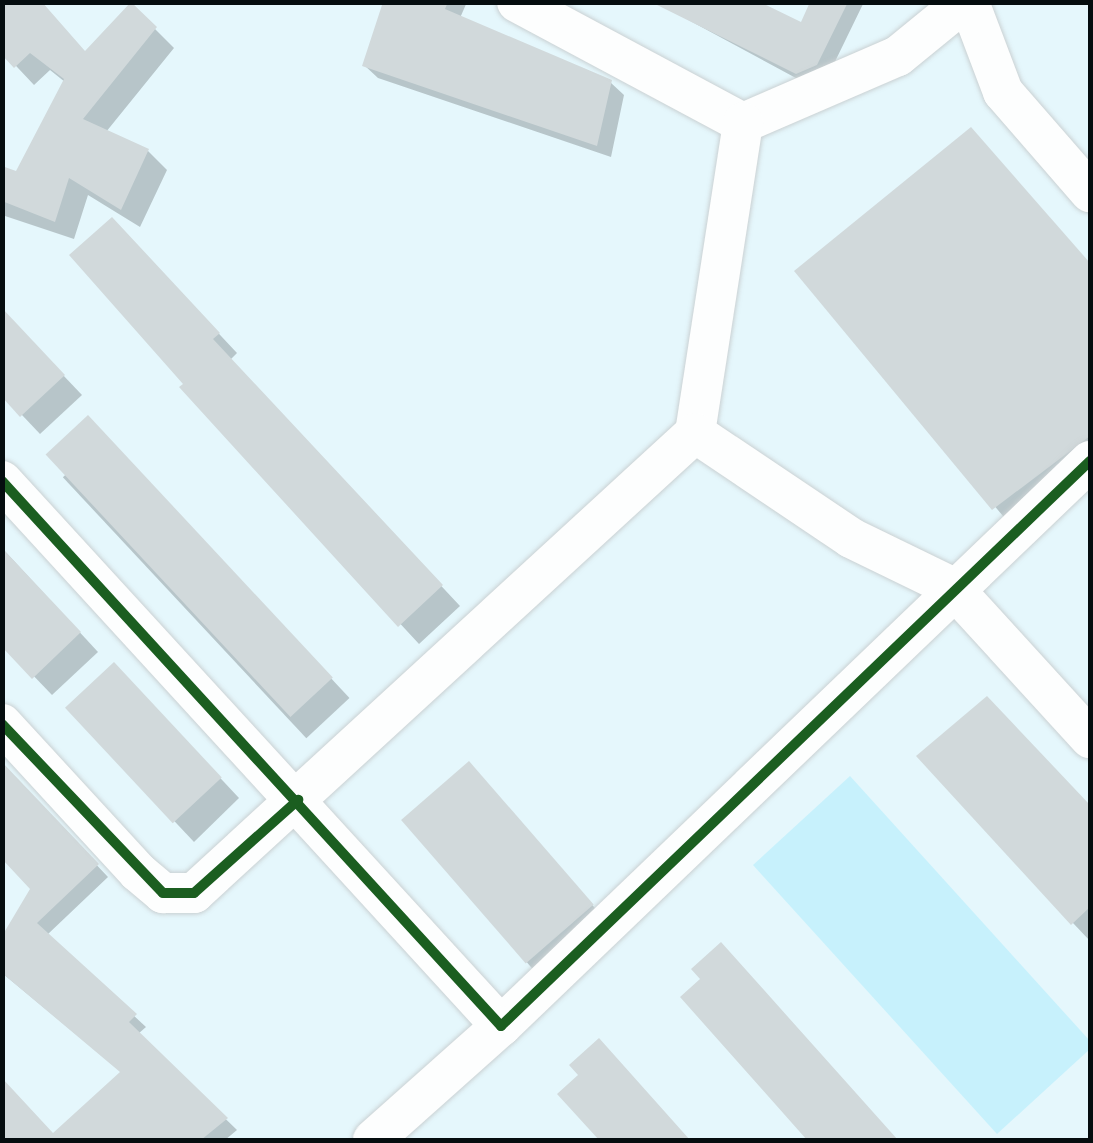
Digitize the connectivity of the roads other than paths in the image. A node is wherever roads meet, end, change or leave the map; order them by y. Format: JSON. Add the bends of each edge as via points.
{"nodes":[{"id":1,"x":517,"y":2,"type":"edge"},
{"id":2,"x":967,"y":2,"type":"edge"},
{"id":3,"x":742,"y":123,"type":"junction"},
{"id":4,"x":1090,"y":192,"type":"edge"},
{"id":5,"x":695,"y":433,"type":"junction"},
{"id":6,"x":1090,"y":461,"type":"edge"},
{"id":7,"x":2,"y":481,"type":"edge"},
{"id":8,"x":952,"y":588,"type":"junction"},
{"id":9,"x":2,"y":724,"type":"edge"},
{"id":10,"x":1090,"y":738,"type":"edge"},
{"id":11,"x":298,"y":800,"type":"junction"},
{"id":12,"x":502,"y":1026,"type":"junction"},
{"id":13,"x":373,"y":1140,"type":"edge"}],
"edges":[{"from":1,"to":3,"type":"street"},
{"from":2,"to":3,"type":"street","via":[[898,56]]},
{"from":2,"to":4,"type":"street","via":[[1003,92]]},
{"from":3,"to":5,"type":"street"},
{"from":5,"to":8,"type":"street","via":[[850,538]]},
{"from":5,"to":11,"type":"street"},
{"from":6,"to":8,"type":"street"},
{"from":7,"to":11,"type":"street"},
{"from":8,"to":10,"type":"street"},
{"from":8,"to":12,"type":"street"},
{"from":9,"to":11,"type":"street","via":[[163,893],[194,893]]},
{"from":11,"to":12,"type":"street"},
{"from":12,"to":13,"type":"street"}]}
